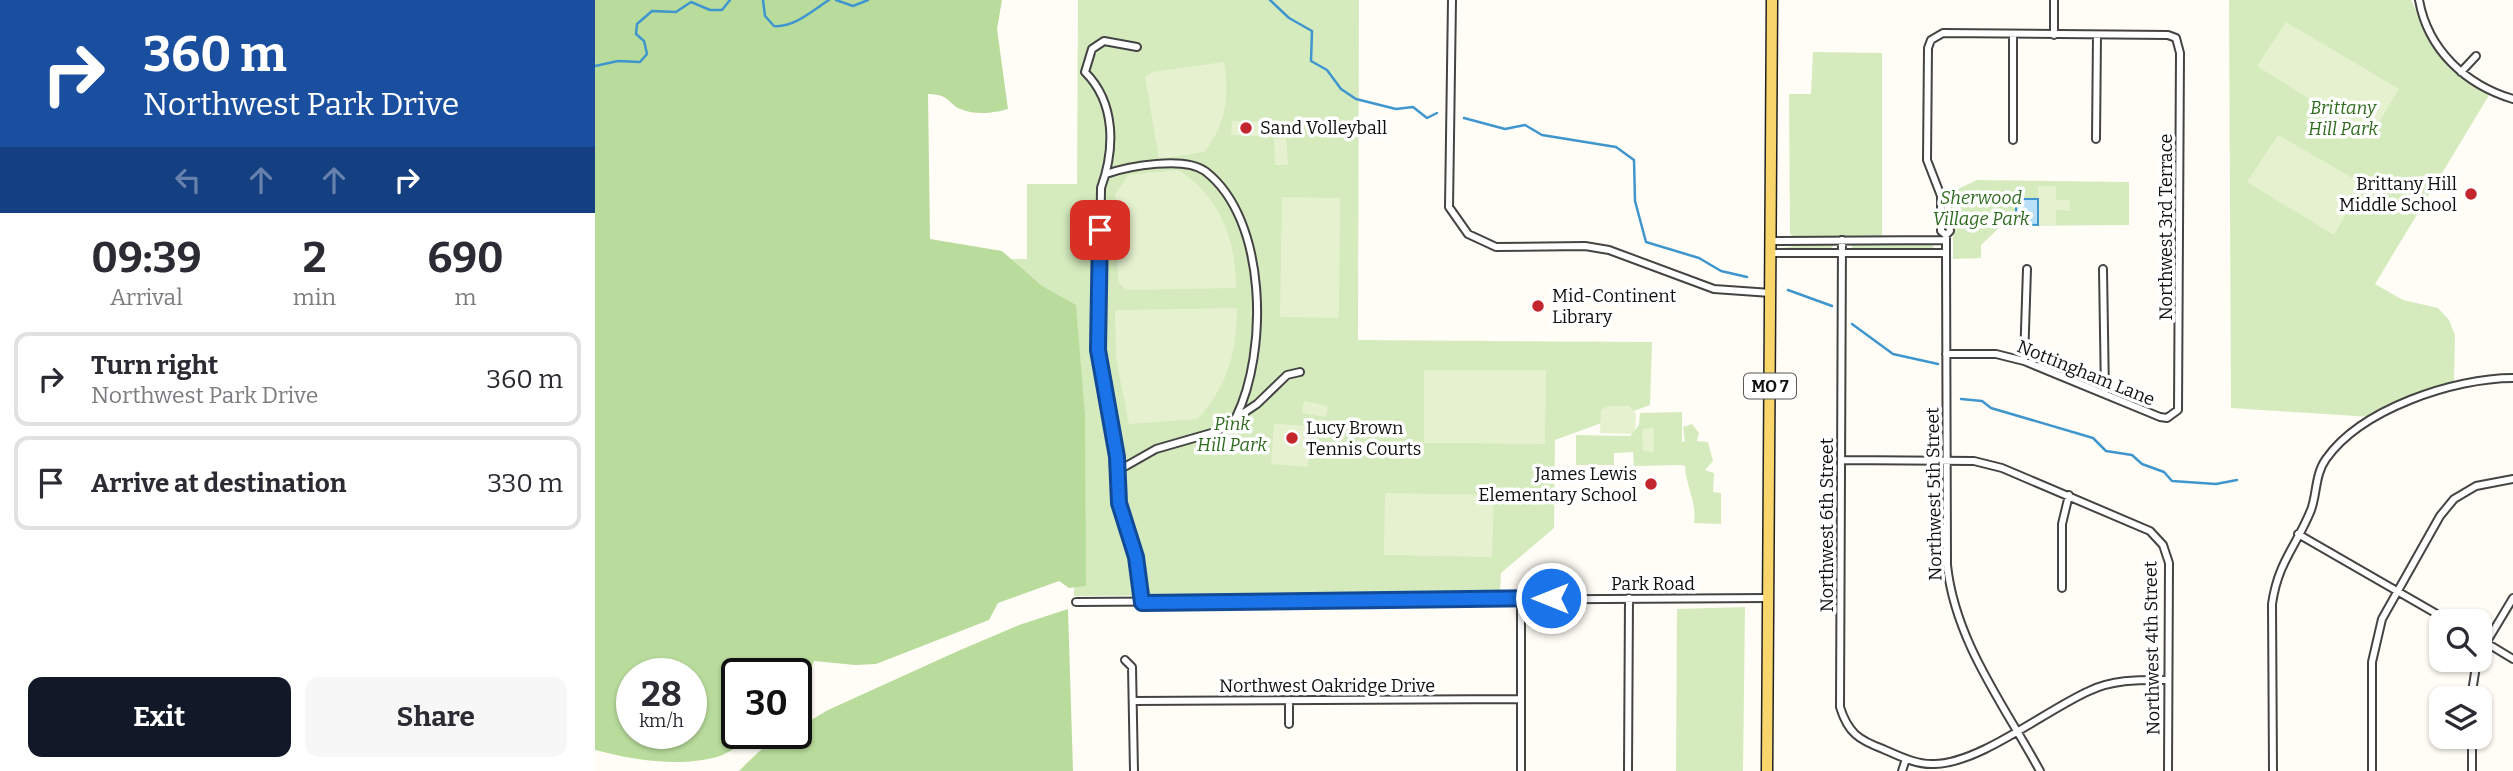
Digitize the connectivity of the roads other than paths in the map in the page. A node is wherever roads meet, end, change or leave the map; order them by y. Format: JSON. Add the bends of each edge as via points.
{"nodes":[{"id":1,"x":1452,"y":0,"type":"edge"},
{"id":2,"x":1772,"y":0,"type":"edge"},
{"id":3,"x":2054,"y":0,"type":"edge"},
{"id":4,"x":2419,"y":0,"type":"edge"},
{"id":5,"x":2013,"y":35,"type":"junction"},
{"id":6,"x":2055,"y":35,"type":"junction"},
{"id":7,"x":2097,"y":35,"type":"junction"},
{"id":8,"x":1137,"y":47,"type":"dead end"},
{"id":9,"x":2476,"y":56,"type":"dead end"},
{"id":10,"x":2461,"y":72,"type":"junction"},
{"id":11,"x":2513,"y":100,"type":"edge"},
{"id":12,"x":2096,"y":139,"type":"dead end"},
{"id":13,"x":2013,"y":140,"type":"dead end"},
{"id":14,"x":1106,"y":174,"type":"junction"},
{"id":15,"x":1946,"y":237,"type":"junction"},
{"id":16,"x":1842,"y":240,"type":"junction"},
{"id":17,"x":1771,"y":241,"type":"junction"},
{"id":18,"x":1842,"y":252,"type":"junction"},
{"id":19,"x":1771,"y":253,"type":"junction"},
{"id":20,"x":1946,"y":253,"type":"junction"},
{"id":21,"x":2027,"y":269,"type":"dead end"},
{"id":22,"x":2103,"y":269,"type":"dead end"},
{"id":23,"x":1770,"y":293,"type":"junction"},
{"id":24,"x":1946,"y":354,"type":"junction"},
{"id":25,"x":2024,"y":361,"type":"junction"},
{"id":26,"x":1300,"y":372,"type":"dead end"},
{"id":27,"x":2513,"y":378,"type":"edge"},
{"id":28,"x":2105,"y":394,"type":"junction"},
{"id":29,"x":2172,"y":415,"type":"joint"},
{"id":30,"x":1236,"y":417,"type":"junction"},
{"id":31,"x":1841,"y":460,"type":"junction"},
{"id":32,"x":1946,"y":460,"type":"junction"},
{"id":33,"x":1119,"y":470,"type":"junction"},
{"id":34,"x":2513,"y":478,"type":"edge"},
{"id":35,"x":2069,"y":495,"type":"junction"},
{"id":36,"x":2298,"y":534,"type":"junction"},
{"id":37,"x":2062,"y":588,"type":"dead end"},
{"id":38,"x":2398,"y":591,"type":"junction"},
{"id":39,"x":1629,"y":597,"type":"junction"},
{"id":40,"x":1521,"y":598,"type":"junction"},
{"id":41,"x":1768,"y":598,"type":"junction"},
{"id":42,"x":2513,"y":598,"type":"edge"},
{"id":43,"x":1076,"y":602,"type":"dead end"},
{"id":44,"x":1142,"y":603,"type":"junction"},
{"id":45,"x":2429,"y":609,"type":"edge"},
{"id":46,"x":2492,"y":628,"type":"edge"},
{"id":47,"x":2492,"y":646,"type":"edge"},
{"id":48,"x":2513,"y":659,"type":"edge"},
{"id":49,"x":1125,"y":660,"type":"dead end"},
{"id":50,"x":2168,"y":680,"type":"junction"},
{"id":51,"x":1521,"y":699,"type":"junction"},
{"id":52,"x":1289,"y":700,"type":"junction"},
{"id":53,"x":1133,"y":701,"type":"junction"},
{"id":54,"x":1289,"y":724,"type":"dead end"},
{"id":55,"x":2017,"y":730,"type":"junction"},
{"id":56,"x":2472,"y":749,"type":"edge"},
{"id":57,"x":1906,"y":759,"type":"junction"},
{"id":58,"x":1134,"y":771,"type":"edge"},
{"id":59,"x":1521,"y":771,"type":"edge"},
{"id":60,"x":1628,"y":771,"type":"edge"},
{"id":61,"x":1767,"y":771,"type":"edge"},
{"id":62,"x":1902,"y":771,"type":"edge"},
{"id":63,"x":2040,"y":771,"type":"edge"},
{"id":64,"x":2168,"y":771,"type":"edge"},
{"id":65,"x":2273,"y":771,"type":"edge"},
{"id":66,"x":2372,"y":771,"type":"edge"},
{"id":67,"x":2472,"y":771,"type":"edge"}],
"edges":[{"from":1,"to":23,"type":"street","via":[[1449,207],[1468,234],[1496,247],[1609,250],[1714,289]]},
{"from":2,"to":17,"type":"main road","number":"MO 7"},
{"from":3,"to":6,"type":"street"},
{"from":4,"to":10,"type":"street","via":[[2440,50]]},
{"from":5,"to":6,"type":"street"},
{"from":5,"to":13,"type":"street"},
{"from":5,"to":15,"type":"street","name":"Northwest 5th Street","via":[[1943,33],[1931,40],[1928,48],[1927,160],[1947,202],[1950,231]]},
{"from":6,"to":7,"type":"street"},
{"from":7,"to":12,"type":"street"},
{"from":7,"to":29,"type":"street","name":"Northwest 3rd Terrace","via":[[2168,35],[2176,38],[2181,52],[2180,403]]},
{"from":8,"to":14,"type":"street","via":[[1104,41],[1091,49],[1086,60],[1085,72],[1102,93],[1108,110]]},
{"from":9,"to":10,"type":"street"},
{"from":10,"to":11,"type":"street","via":[[2483,88]]},
{"from":14,"to":30,"type":"street","via":[[1183,162],[1205,171],[1243,226],[1254,260],[1257,302],[1247,395]]},
{"from":14,"to":33,"type":"street","via":[[1101,188],[1098,350]]},
{"from":15,"to":16,"type":"street"},
{"from":15,"to":20,"type":"street","name":"Northwest 5th Street"},
{"from":16,"to":17,"type":"street"},
{"from":16,"to":18,"type":"street","name":"Northwest 6th Street"},
{"from":17,"to":19,"type":"main road","number":"MO 7"},
{"from":18,"to":19,"type":"street"},
{"from":18,"to":20,"type":"street"},
{"from":18,"to":31,"type":"street","name":"Northwest 6th Street"},
{"from":19,"to":23,"type":"main road","number":"MO 7"},
{"from":20,"to":24,"type":"street","name":"Northwest 5th Street"},
{"from":21,"to":25,"type":"street"},
{"from":22,"to":28,"type":"street"},
{"from":23,"to":41,"type":"main road","number":"MO 7"},
{"from":24,"to":25,"type":"street","name":"Nottingham Lane","via":[[1996,354]]},
{"from":24,"to":32,"type":"street","name":"Northwest 5th Street"},
{"from":25,"to":28,"type":"street","name":"Nottingham Lane"},
{"from":26,"to":30,"type":"street","via":[[1287,375]]},
{"from":27,"to":36,"type":"street","via":[[2459,383],[2420,396],[2343,438],[2323,461],[2312,508]]},
{"from":28,"to":29,"type":"street","name":"Nottingham Lane","via":[[2160,418]]},
{"from":30,"to":33,"type":"street","via":[[1215,432],[1156,449]]},
{"from":31,"to":32,"type":"street"},
{"from":31,"to":57,"type":"street","name":"Northwest 6th Street","via":[[1840,707],[1855,737]]},
{"from":32,"to":35,"type":"street","via":[[2002,468]]},
{"from":32,"to":55,"type":"street","name":"Northwest 5th Street","via":[[1950,598],[1961,629]]},
{"from":33,"to":44,"type":"street","via":[[1119,503],[1136,557]]},
{"from":34,"to":38,"type":"street","via":[[2476,486],[2454,499]]},
{"from":35,"to":37,"type":"street","via":[[2062,524]]},
{"from":35,"to":50,"type":"street","name":"Northwest 4th Street","via":[[2150,530],[2163,545],[2169,563]]},
{"from":36,"to":38,"type":"street"},
{"from":36,"to":65,"type":"street","via":[[2283,559],[2272,604]]},
{"from":38,"to":45,"type":"street"},
{"from":38,"to":66,"type":"street","via":[[2382,619],[2372,662]]},
{"from":39,"to":40,"type":"street","name":"Park Road"},
{"from":39,"to":41,"type":"street","name":"Park Road"},
{"from":39,"to":60,"type":"street"},
{"from":40,"to":44,"type":"street","name":"Park Road"},
{"from":40,"to":51,"type":"street"},
{"from":41,"to":61,"type":"main road","number":"MO 7"},
{"from":42,"to":46,"type":"street"},
{"from":43,"to":44,"type":"street","name":"Park Road"},
{"from":47,"to":48,"type":"street"},
{"from":49,"to":53,"type":"street","via":[[1132,667]]},
{"from":50,"to":55,"type":"street","name":"Northwest 6th Street","via":[[2109,683]]},
{"from":50,"to":64,"type":"street","name":"Northwest 4th Street"},
{"from":51,"to":52,"type":"street","name":"Northwest Oakridge Drive"},
{"from":51,"to":59,"type":"street"},
{"from":52,"to":53,"type":"street","name":"Northwest Oakridge Drive"},
{"from":52,"to":54,"type":"street"},
{"from":53,"to":58,"type":"street"},
{"from":55,"to":57,"type":"street","name":"Northwest 6th Street","via":[[1958,761],[1932,765]]},
{"from":55,"to":63,"type":"street","name":"Northwest 5th Street"},
{"from":56,"to":67,"type":"street"},
{"from":57,"to":62,"type":"street"}]}
